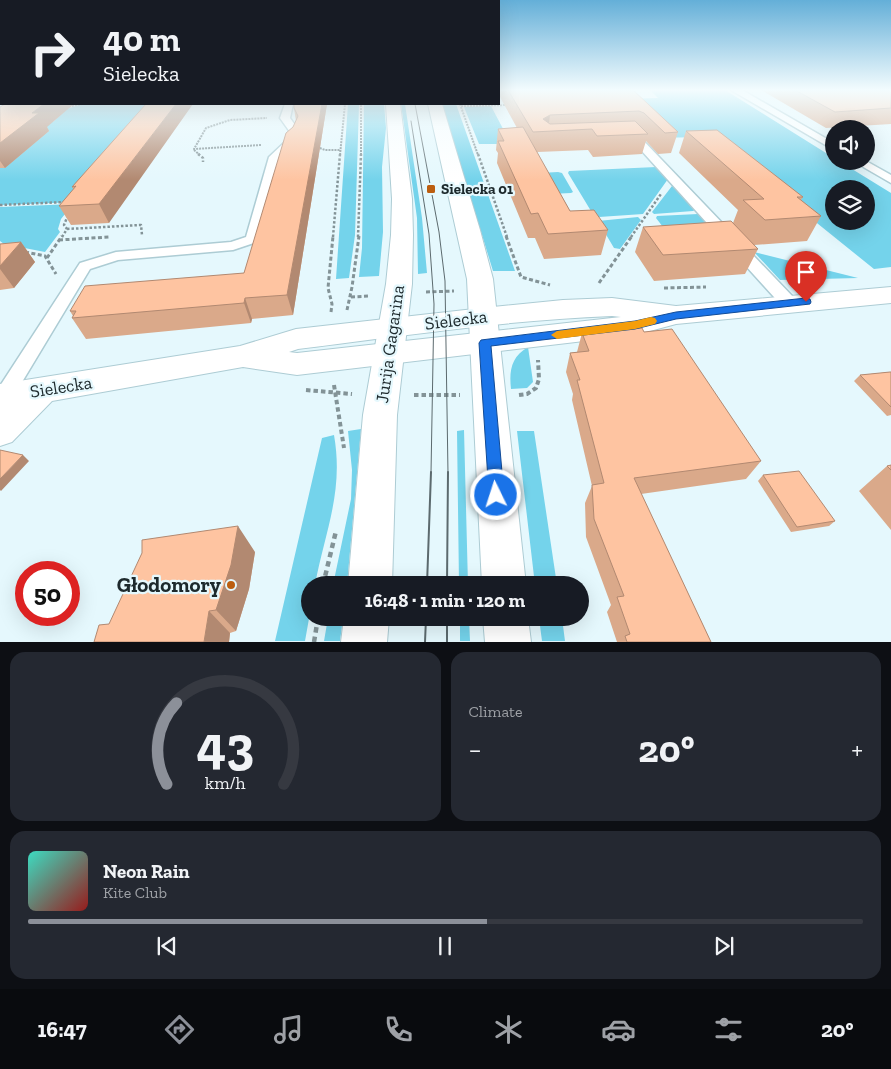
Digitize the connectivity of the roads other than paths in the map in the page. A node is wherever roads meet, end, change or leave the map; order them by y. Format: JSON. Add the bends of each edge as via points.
{"nodes":[{"id":1,"x":286,"y":120,"type":"edge"},
{"id":2,"x":395,"y":120,"type":"edge"},
{"id":3,"x":439,"y":120,"type":"edge"},
{"id":4,"x":787,"y":120,"type":"edge"},
{"id":5,"x":615,"y":136,"type":"edge"},
{"id":6,"x":825,"y":142,"type":"edge"},
{"id":7,"x":874,"y":170,"type":"edge"},
{"id":8,"x":891,"y":180,"type":"edge"},
{"id":9,"x":891,"y":295,"type":"edge"},
{"id":10,"x":789,"y":303,"type":"junction"},
{"id":11,"x":484,"y":330,"type":"junction"},
{"id":12,"x":390,"y":341,"type":"junction"},
{"id":13,"x":43,"y":390,"type":"junction"},
{"id":14,"x":2,"y":397,"type":"edge"},
{"id":15,"x":0,"y":432,"type":"edge"},
{"id":16,"x":371,"y":576,"type":"edge"},
{"id":17,"x":503,"y":576,"type":"edge"},
{"id":18,"x":366,"y":626,"type":"edge"},
{"id":19,"x":507,"y":626,"type":"edge"},
{"id":20,"x":364,"y":642,"type":"edge"},
{"id":21,"x":508,"y":642,"type":"edge"}],
"edges":[{"from":1,"to":14,"type":"lane","via":[[295,132],[291,141],[274,157],[252,239],[234,246],[103,258],[85,266]]},
{"from":2,"to":12,"type":"main road","name":"Jurija Gagarina","via":[[402,235],[399,284]]},
{"from":3,"to":11,"type":"main road","via":[[480,279]]},
{"from":4,"to":6,"type":"lane"},
{"from":5,"to":10,"type":"lane","via":[[634,136]]},
{"from":7,"to":8,"type":"lane"},
{"from":9,"to":10,"type":"main road","name":"Sielecka"},
{"from":10,"to":11,"type":"main road","name":"Sielecka","via":[[676,315],[635,325]]},
{"from":11,"to":12,"type":"main road","name":"Sielecka"},
{"from":11,"to":17,"type":"main road"},
{"from":12,"to":13,"type":"main road","name":"Sielecka","via":[[297,364],[240,357]]},
{"from":12,"to":16,"type":"main road","name":"Jurija Gagarina","via":[[380,416]]},
{"from":13,"to":14,"type":"main road","name":"Sielecka"},
{"from":13,"to":15,"type":"main road"},
{"from":18,"to":20,"type":"main road"},
{"from":19,"to":21,"type":"main road"}]}
